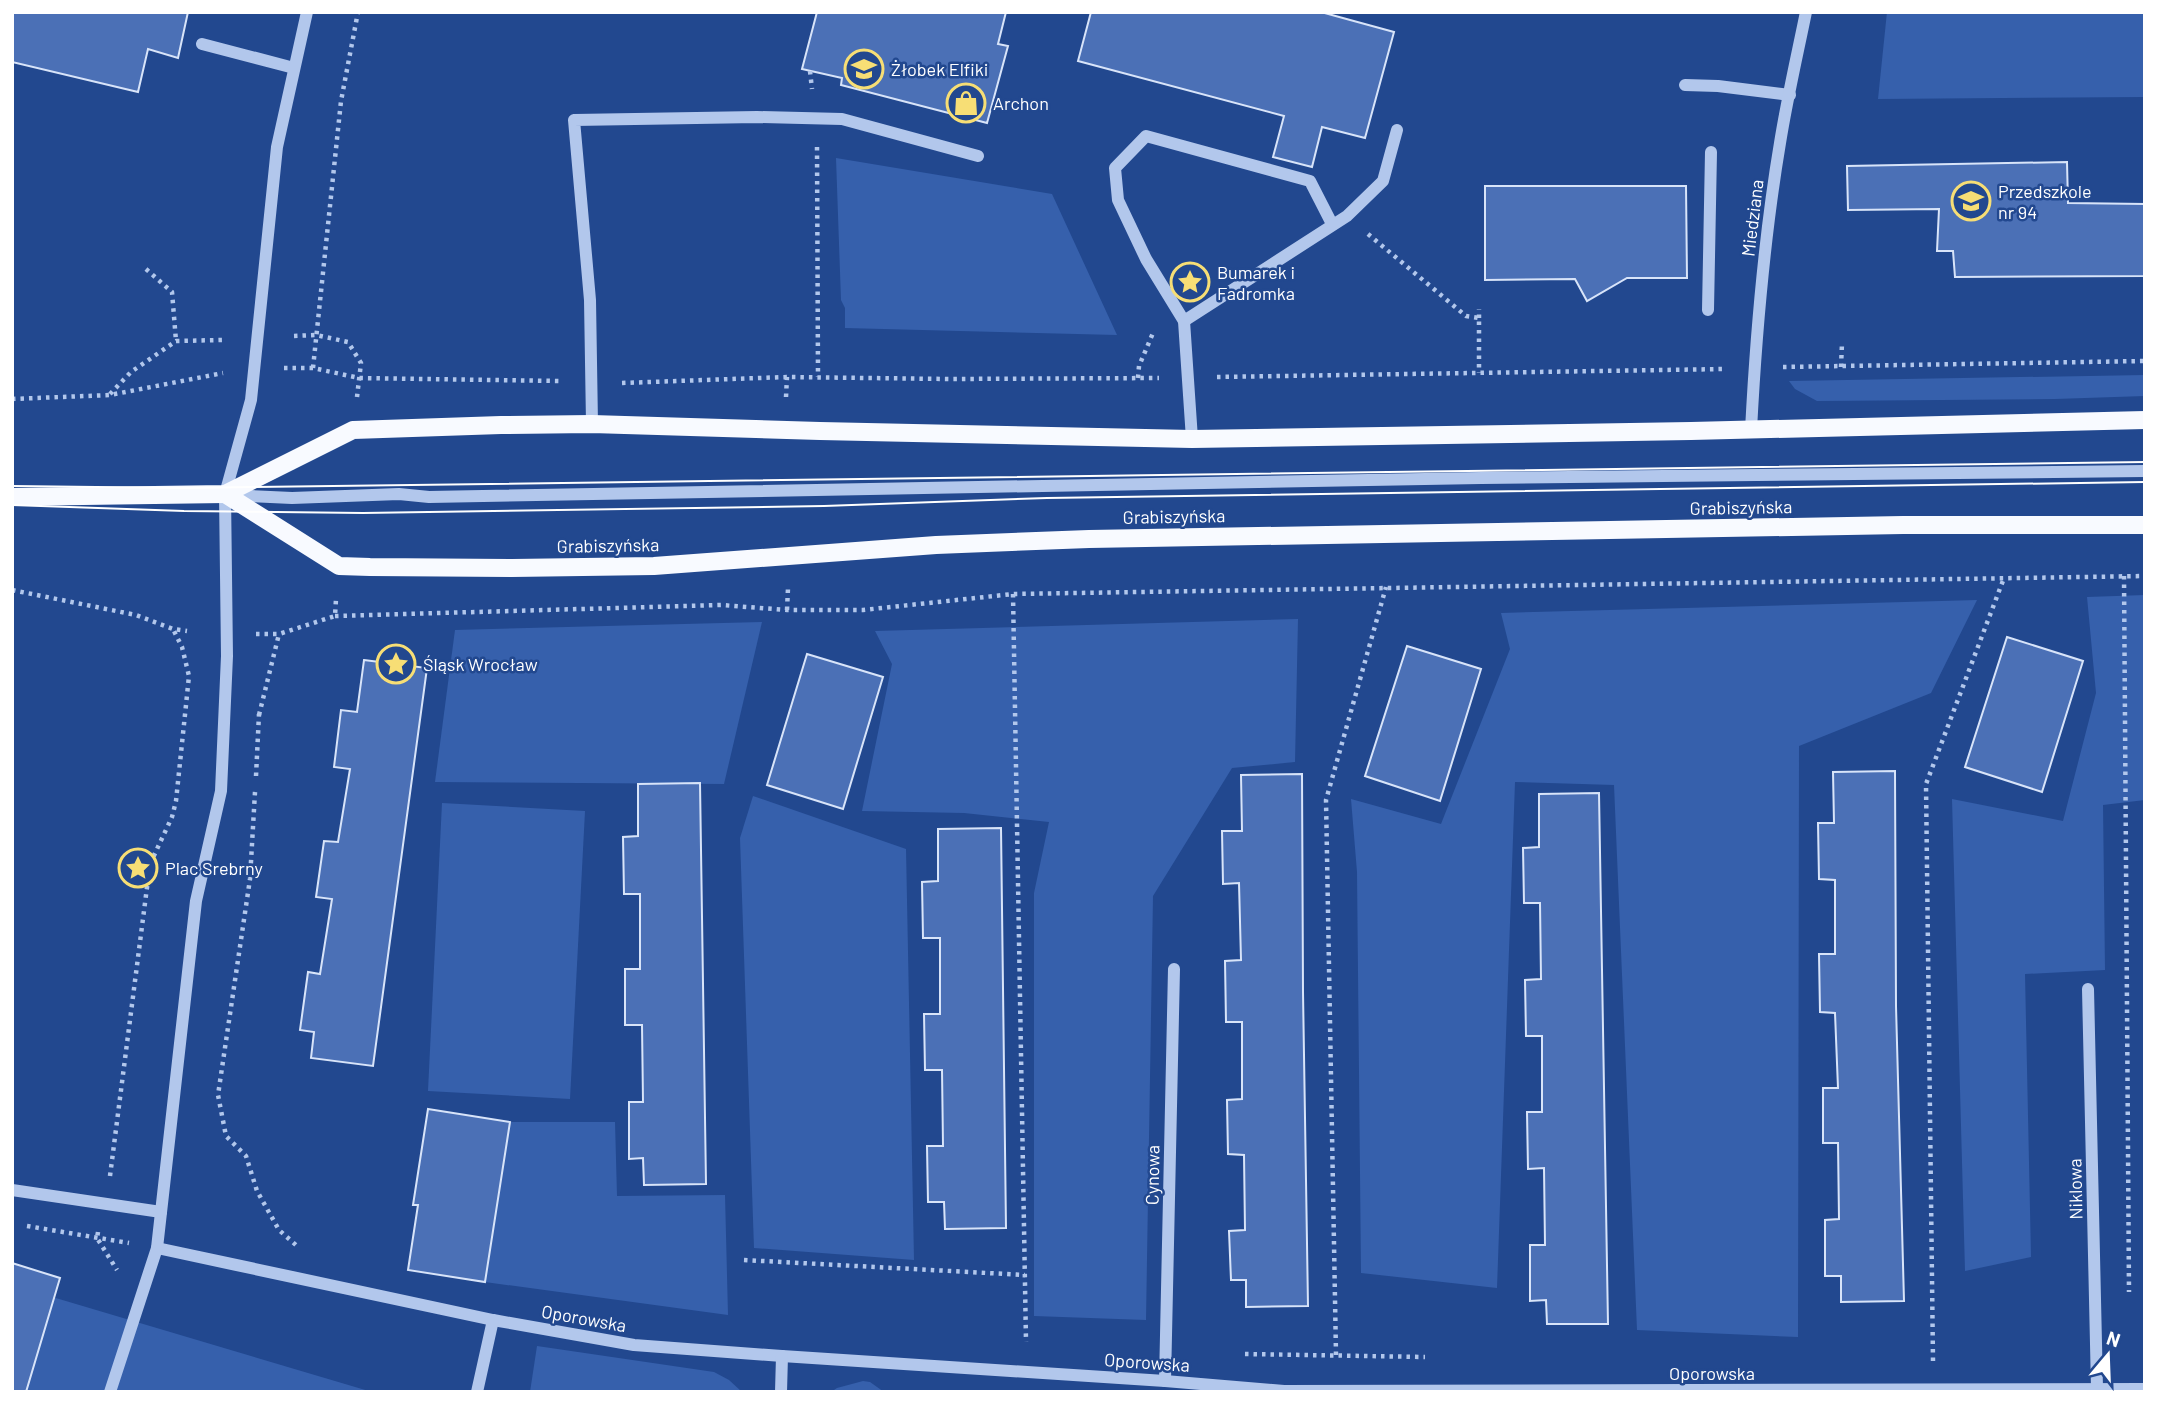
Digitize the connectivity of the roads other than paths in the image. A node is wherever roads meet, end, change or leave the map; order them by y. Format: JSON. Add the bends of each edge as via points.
{"nodes":[{"id":1,"x":307,"y":12,"type":"edge"},
{"id":2,"x":1806,"y":12,"type":"edge"},
{"id":3,"x":202,"y":44,"type":"dead end"},
{"id":4,"x":294,"y":68,"type":"junction"},
{"id":5,"x":1685,"y":85,"type":"dead end"},
{"id":6,"x":1790,"y":94,"type":"junction"},
{"id":7,"x":1397,"y":130,"type":"dead end"},
{"id":8,"x":1711,"y":152,"type":"dead end"},
{"id":9,"x":978,"y":156,"type":"dead end"},
{"id":10,"x":1332,"y":224,"type":"junction"},
{"id":11,"x":1708,"y":310,"type":"dead end"},
{"id":12,"x":1184,"y":321,"type":"junction"},
{"id":13,"x":2145,"y":420,"type":"edge"},
{"id":14,"x":592,"y":424,"type":"junction"},
{"id":15,"x":1751,"y":430,"type":"junction"},
{"id":16,"x":1192,"y":439,"type":"junction"},
{"id":17,"x":2145,"y":471,"type":"edge"},
{"id":18,"x":225,"y":494,"type":"junction"},
{"id":19,"x":12,"y":497,"type":"edge"},
{"id":20,"x":2145,"y":525,"type":"edge"},
{"id":21,"x":1174,"y":969,"type":"dead end"},
{"id":22,"x":2088,"y":989,"type":"dead end"},
{"id":23,"x":12,"y":1190,"type":"edge"},
{"id":24,"x":161,"y":1212,"type":"junction"},
{"id":25,"x":157,"y":1248,"type":"junction"},
{"id":26,"x":493,"y":1320,"type":"junction"},
{"id":27,"x":782,"y":1356,"type":"junction"},
{"id":28,"x":1165,"y":1381,"type":"junction"},
{"id":29,"x":2097,"y":1388,"type":"junction"},
{"id":30,"x":2145,"y":1389,"type":"edge"},
{"id":31,"x":110,"y":1392,"type":"edge"},
{"id":32,"x":477,"y":1392,"type":"edge"},
{"id":33,"x":781,"y":1392,"type":"edge"},
{"id":34,"x":1745,"y":1392,"type":"edge"}],
"edges":[{"from":1,"to":4,"type":"street"},
{"from":2,"to":6,"type":"street","name":"Miedziana"},
{"from":3,"to":4,"type":"street"},
{"from":4,"to":18,"type":"street","via":[[277,147],[251,400]]},
{"from":5,"to":6,"type":"street"},
{"from":6,"to":15,"type":"street","name":"Miedziana","via":[[1780,139],[1755,345]]},
{"from":7,"to":10,"type":"street","via":[[1383,181],[1347,216]]},
{"from":8,"to":11,"type":"street"},
{"from":9,"to":14,"type":"street","via":[[842,119],[574,120],[590,300]]},
{"from":10,"to":12,"type":"street"},
{"from":10,"to":12,"type":"street","via":[[1310,181],[1146,136],[1115,168],[1118,200],[1146,259]]},
{"from":12,"to":16,"type":"street"},
{"from":13,"to":15,"type":"main road"},
{"from":14,"to":16,"type":"main road"},
{"from":14,"to":18,"type":"main road","via":[[353,430]]},
{"from":15,"to":16,"type":"main road"},
{"from":17,"to":18,"type":"street","via":[[429,497]]},
{"from":18,"to":19,"type":"main road"},
{"from":18,"to":20,"type":"main road","name":"Grabiszyńska","via":[[340,566],[370,567],[654,566],[1089,539]]},
{"from":18,"to":24,"type":"street","via":[[227,656],[221,791],[196,901]]},
{"from":21,"to":28,"type":"street","name":"Cynowa"},
{"from":22,"to":29,"type":"street","name":"Niklowa"},
{"from":23,"to":24,"type":"street"},
{"from":24,"to":25,"type":"street"},
{"from":25,"to":26,"type":"street","name":"Oporowska"},
{"from":25,"to":31,"type":"street"},
{"from":26,"to":27,"type":"street","name":"Oporowska","via":[[634,1345]]},
{"from":26,"to":32,"type":"street"},
{"from":27,"to":28,"type":"street","name":"Oporowska"},
{"from":27,"to":33,"type":"street"},
{"from":28,"to":34,"type":"street","name":"Oporowska","via":[[1284,1391]]},
{"from":29,"to":30,"type":"street","name":"Oporowska"},
{"from":29,"to":34,"type":"street","name":"Oporowska"}]}
